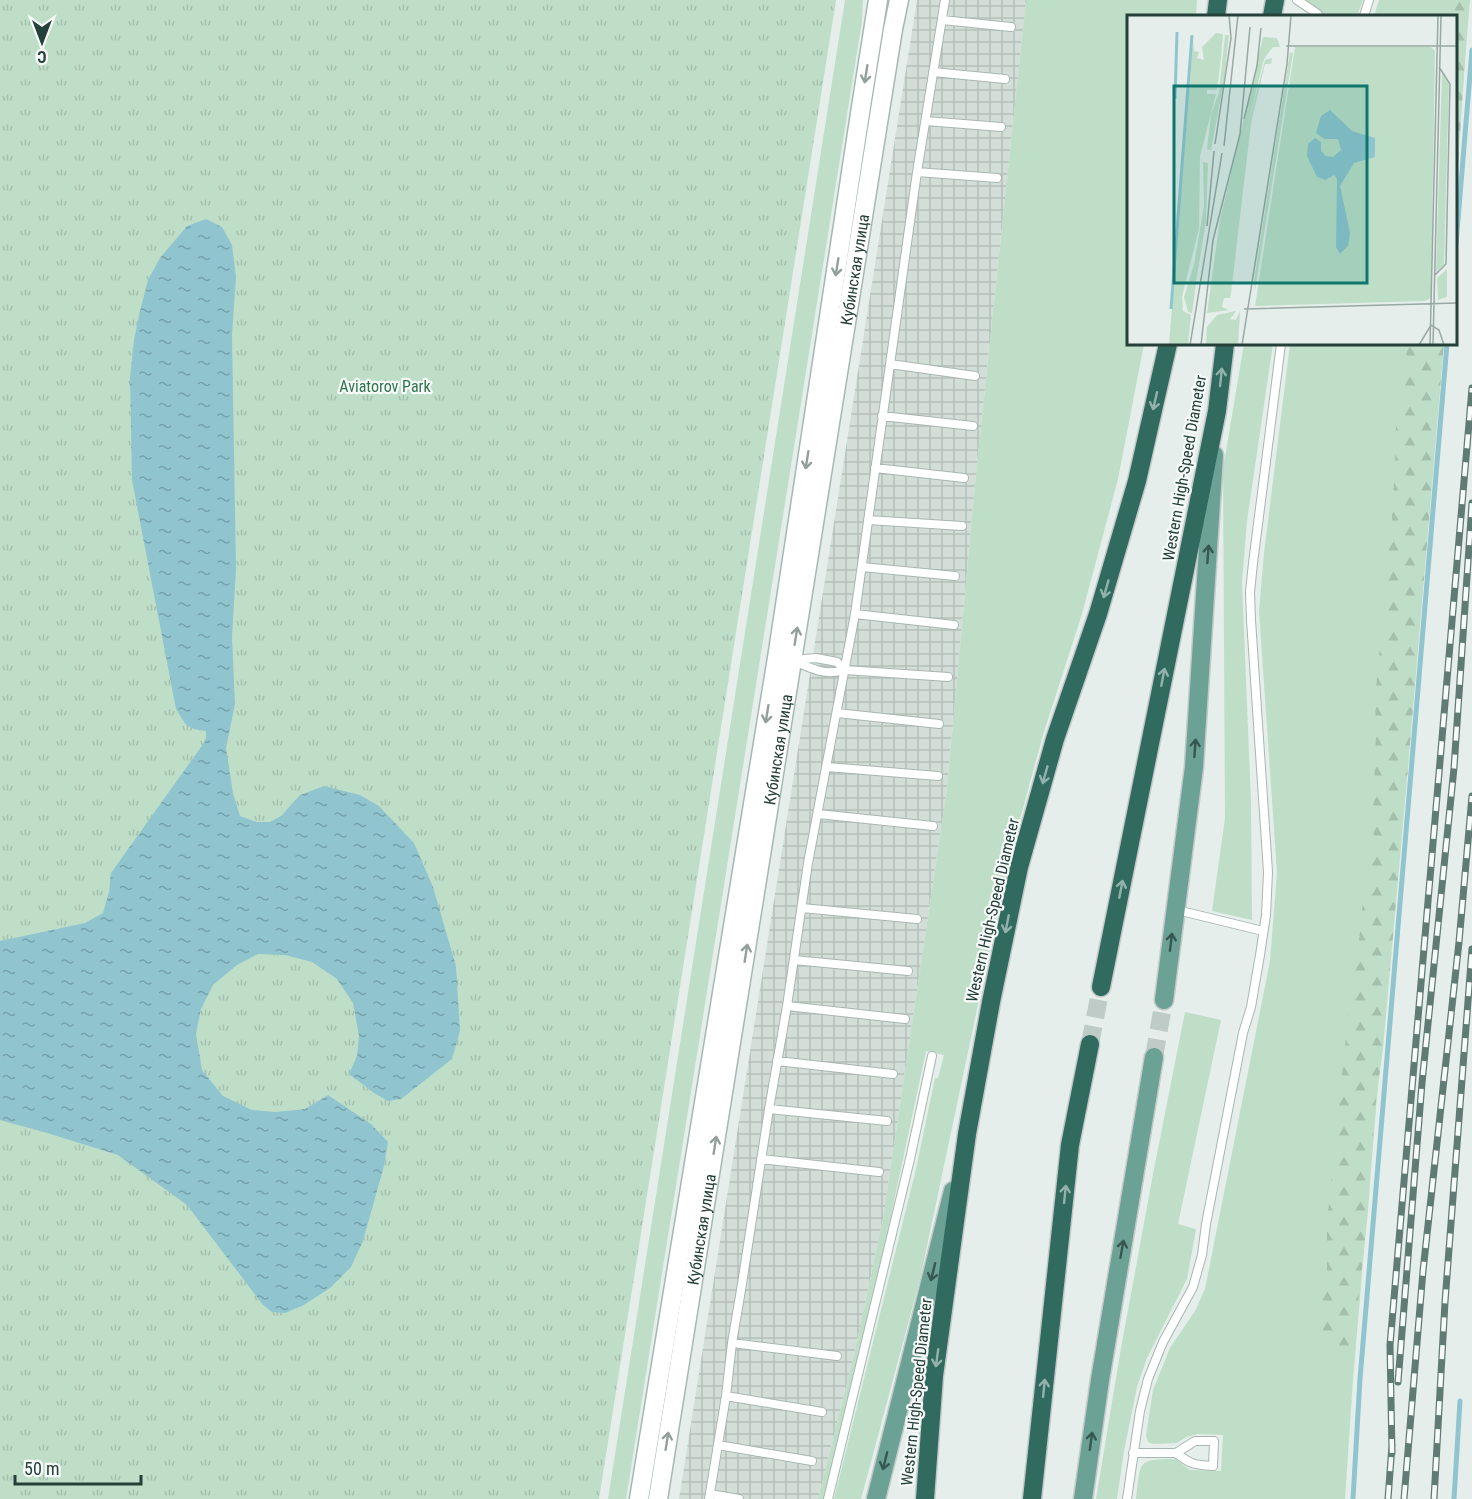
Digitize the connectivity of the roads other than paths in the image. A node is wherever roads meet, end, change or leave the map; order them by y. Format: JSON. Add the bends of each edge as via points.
{"nodes":[{"id":1,"x":879,"y":0,"type":"edge"},
{"id":2,"x":899,"y":0,"type":"edge"},
{"id":3,"x":945,"y":0,"type":"edge"},
{"id":4,"x":1218,"y":0,"type":"edge"},
{"id":5,"x":1275,"y":0,"type":"edge"},
{"id":6,"x":1297,"y":0,"type":"edge"},
{"id":7,"x":1369,"y":0,"type":"edge"},
{"id":8,"x":1216,"y":15,"type":"edge"},
{"id":9,"x":1272,"y":15,"type":"edge"},
{"id":10,"x":1318,"y":15,"type":"edge"},
{"id":11,"x":1364,"y":15,"type":"edge"},
{"id":12,"x":942,"y":21,"type":"junction"},
{"id":13,"x":1011,"y":27,"type":"dead end"},
{"id":14,"x":933,"y":72,"type":"junction"},
{"id":15,"x":1005,"y":79,"type":"dead end"},
{"id":16,"x":926,"y":121,"type":"junction"},
{"id":17,"x":1001,"y":127,"type":"dead end"},
{"id":18,"x":917,"y":172,"type":"junction"},
{"id":19,"x":997,"y":178,"type":"dead end"},
{"id":20,"x":1167,"y":345,"type":"edge"},
{"id":21,"x":1225,"y":345,"type":"edge"},
{"id":22,"x":1281,"y":345,"type":"edge"},
{"id":23,"x":890,"y":364,"type":"junction"},
{"id":24,"x":975,"y":376,"type":"dead end"},
{"id":25,"x":1217,"y":411,"type":"junction"},
{"id":26,"x":882,"y":416,"type":"junction"},
{"id":27,"x":973,"y":426,"type":"dead end"},
{"id":28,"x":875,"y":468,"type":"junction"},
{"id":29,"x":964,"y":478,"type":"dead end"},
{"id":30,"x":868,"y":520,"type":"junction"},
{"id":31,"x":962,"y":526,"type":"dead end"},
{"id":32,"x":862,"y":567,"type":"junction"},
{"id":33,"x":955,"y":576,"type":"dead end"},
{"id":34,"x":855,"y":614,"type":"junction"},
{"id":35,"x":954,"y":625,"type":"dead end"},
{"id":36,"x":785,"y":659,"type":"junction"},
{"id":37,"x":846,"y":670,"type":"junction"},
{"id":38,"x":948,"y":677,"type":"dead end"},
{"id":39,"x":837,"y":713,"type":"junction"},
{"id":40,"x":939,"y":724,"type":"dead end"},
{"id":41,"x":827,"y":766,"type":"junction"},
{"id":42,"x":938,"y":776,"type":"dead end"},
{"id":43,"x":818,"y":814,"type":"junction"},
{"id":44,"x":933,"y":826,"type":"dead end"},
{"id":45,"x":802,"y":908,"type":"junction"},
{"id":46,"x":1175,"y":910,"type":"junction"},
{"id":47,"x":916,"y":919,"type":"dead end"},
{"id":48,"x":1263,"y":931,"type":"junction"},
{"id":49,"x":794,"y":960,"type":"junction"},
{"id":50,"x":908,"y":971,"type":"dead end"},
{"id":51,"x":1101,"y":987,"type":"tunnel mouth"},
{"id":52,"x":1164,"y":1000,"type":"tunnel mouth"},
{"id":53,"x":787,"y":1006,"type":"junction"},
{"id":54,"x":905,"y":1019,"type":"dead end"},
{"id":55,"x":1090,"y":1044,"type":"tunnel mouth"},
{"id":56,"x":932,"y":1056,"type":"dead end"},
{"id":57,"x":1154,"y":1057,"type":"tunnel mouth"},
{"id":58,"x":777,"y":1061,"type":"junction"},
{"id":59,"x":892,"y":1074,"type":"dead end"},
{"id":60,"x":769,"y":1109,"type":"junction"},
{"id":61,"x":887,"y":1120,"type":"dead end"},
{"id":62,"x":967,"y":1134,"type":"junction"},
{"id":63,"x":761,"y":1159,"type":"junction"},
{"id":64,"x":879,"y":1172,"type":"dead end"},
{"id":65,"x":732,"y":1342,"type":"junction"},
{"id":66,"x":837,"y":1356,"type":"dead end"},
{"id":67,"x":726,"y":1396,"type":"junction"},
{"id":68,"x":822,"y":1412,"type":"dead end"},
{"id":69,"x":718,"y":1445,"type":"junction"},
{"id":70,"x":1133,"y":1453,"type":"junction"},
{"id":71,"x":1176,"y":1453,"type":"junction"},
{"id":72,"x":812,"y":1461,"type":"dead end"},
{"id":73,"x":710,"y":1496,"type":"edge"},
{"id":74,"x":639,"y":1499,"type":"edge"},
{"id":75,"x":658,"y":1499,"type":"edge"},
{"id":76,"x":739,"y":1499,"type":"edge"},
{"id":77,"x":828,"y":1499,"type":"edge"},
{"id":78,"x":876,"y":1499,"type":"edge"},
{"id":79,"x":925,"y":1499,"type":"edge"},
{"id":80,"x":1032,"y":1499,"type":"edge"},
{"id":81,"x":1083,"y":1499,"type":"edge"},
{"id":82,"x":1127,"y":1499,"type":"edge"}],
"edges":[{"from":1,"to":36,"type":"main road","name":"Кубинская улица","one_way":true,"via":[[857,130]]},
{"from":36,"to":2,"type":"main road","name":"Кубинская улица","one_way":true},
{"from":3,"to":12,"type":"lane"},
{"from":4,"to":8,"type":"highway"},
{"from":5,"to":9,"type":"highway"},
{"from":6,"to":10,"type":"lane"},
{"from":7,"to":11,"type":"lane"},
{"from":12,"to":13,"type":"lane"},
{"from":12,"to":14,"type":"lane"},
{"from":14,"to":15,"type":"lane"},
{"from":14,"to":16,"type":"lane"},
{"from":16,"to":17,"type":"lane"},
{"from":16,"to":18,"type":"lane"},
{"from":18,"to":19,"type":"lane"},
{"from":18,"to":23,"type":"lane"},
{"from":20,"to":62,"type":"highway","name":"Western High-Speed Diameter","one_way":true,"via":[[1137,481],[1019,867]]},
{"from":25,"to":21,"type":"highway","name":"Western High-Speed Diameter","one_way":true},
{"from":22,"to":48,"type":"lane","via":[[1250,592],[1268,872]]},
{"from":23,"to":24,"type":"lane"},
{"from":23,"to":26,"type":"lane"},
{"from":46,"to":25,"type":"main road","one_way":true,"via":[[1194,766]]},
{"from":51,"to":25,"type":"highway","name":"Western High-Speed Diameter","one_way":true},
{"from":26,"to":27,"type":"lane"},
{"from":26,"to":28,"type":"lane"},
{"from":28,"to":29,"type":"lane"},
{"from":28,"to":30,"type":"lane"},
{"from":30,"to":31,"type":"lane"},
{"from":30,"to":32,"type":"lane"},
{"from":32,"to":33,"type":"lane"},
{"from":32,"to":34,"type":"lane"},
{"from":34,"to":35,"type":"lane"},
{"from":34,"to":37,"type":"lane"},
{"from":36,"to":37,"type":"lane","via":[[813,670]]},
{"from":36,"to":37,"type":"lane","via":[[816,658],[837,662]]},
{"from":36,"to":74,"type":"main road","name":"Кубинская улица","one_way":true},
{"from":75,"to":36,"type":"main road","name":"Кубинская улица","one_way":true},
{"from":37,"to":38,"type":"lane"},
{"from":37,"to":39,"type":"lane"},
{"from":39,"to":40,"type":"lane"},
{"from":39,"to":41,"type":"lane"},
{"from":41,"to":42,"type":"lane"},
{"from":41,"to":43,"type":"lane"},
{"from":43,"to":44,"type":"lane"},
{"from":43,"to":45,"type":"lane"},
{"from":45,"to":47,"type":"lane"},
{"from":45,"to":49,"type":"lane"},
{"from":46,"to":48,"type":"lane"},
{"from":52,"to":46,"type":"main road","one_way":true},
{"from":48,"to":70,"type":"lane","via":[[1202,1255],[1193,1287],[1148,1379]]},
{"from":49,"to":50,"type":"lane"},
{"from":49,"to":53,"type":"lane"},
{"from":53,"to":54,"type":"lane"},
{"from":53,"to":58,"type":"lane"},
{"from":80,"to":55,"type":"highway","one_way":true,"via":[[1070,1145]]},
{"from":56,"to":77,"type":"lane"},
{"from":81,"to":57,"type":"main road","one_way":true},
{"from":58,"to":59,"type":"lane"},
{"from":58,"to":60,"type":"lane"},
{"from":60,"to":61,"type":"lane"},
{"from":60,"to":63,"type":"lane"},
{"from":62,"to":78,"type":"main road","one_way":true},
{"from":62,"to":79,"type":"highway","name":"Western High-Speed Diameter","one_way":true,"via":[[934,1376]]},
{"from":63,"to":64,"type":"lane"},
{"from":63,"to":65,"type":"lane"},
{"from":65,"to":66,"type":"lane"},
{"from":65,"to":67,"type":"lane"},
{"from":67,"to":68,"type":"lane"},
{"from":67,"to":69,"type":"lane"},
{"from":69,"to":72,"type":"lane"},
{"from":69,"to":73,"type":"lane"},
{"from":70,"to":71,"type":"lane"},
{"from":70,"to":82,"type":"lane"},
{"from":71,"to":71,"type":"lane","via":[[1194,1465],[1214,1466],[1214,1440],[1196,1440]]},
{"from":73,"to":76,"type":"lane"}]}
